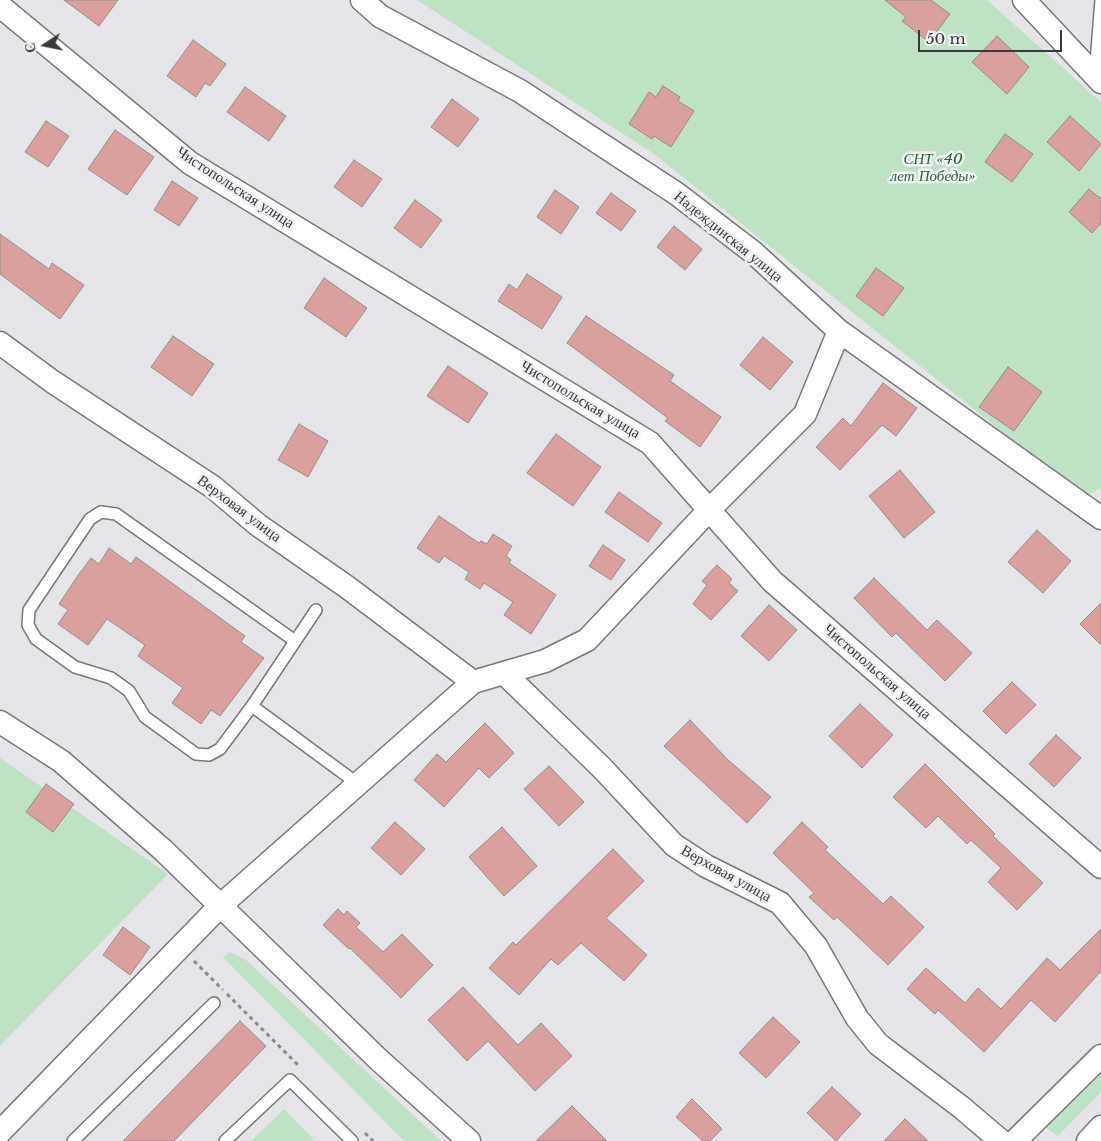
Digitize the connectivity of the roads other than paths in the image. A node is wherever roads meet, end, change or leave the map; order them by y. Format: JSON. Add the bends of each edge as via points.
{"nodes":[{"id":1,"x":362,"y":0,"type":"edge"},
{"id":2,"x":1024,"y":0,"type":"edge"},
{"id":3,"x":1101,"y":0,"type":"edge"},
{"id":4,"x":0,"y":6,"type":"edge"},
{"id":5,"x":1098,"y":79,"type":"edge"},
{"id":6,"x":839,"y":331,"type":"junction"},
{"id":7,"x":0,"y":343,"type":"edge"},
{"id":8,"x":710,"y":509,"type":"junction"},
{"id":9,"x":1101,"y":518,"type":"edge"},
{"id":10,"x":316,"y":610,"type":"dead end"},
{"id":11,"x":295,"y":641,"type":"junction"},
{"id":12,"x":504,"y":673,"type":"junction"},
{"id":13,"x":473,"y":682,"type":"junction"},
{"id":14,"x":252,"y":706,"type":"junction"},
{"id":15,"x":0,"y":722,"type":"edge"},
{"id":16,"x":358,"y":784,"type":"junction"},
{"id":17,"x":1101,"y":867,"type":"edge"},
{"id":18,"x":220,"y":906,"type":"junction"},
{"id":19,"x":214,"y":1003,"type":"dead end"},
{"id":20,"x":1101,"y":1056,"type":"edge"},
{"id":21,"x":1101,"y":1127,"type":"edge"},
{"id":22,"x":0,"y":1132,"type":"edge"},
{"id":23,"x":73,"y":1141,"type":"edge"},
{"id":24,"x":225,"y":1141,"type":"edge"},
{"id":25,"x":352,"y":1141,"type":"edge"},
{"id":26,"x":469,"y":1141,"type":"edge"},
{"id":27,"x":1001,"y":1141,"type":"edge"},
{"id":28,"x":1015,"y":1141,"type":"edge"},
{"id":29,"x":1088,"y":1141,"type":"edge"}],
"edges":[{"from":1,"to":6,"type":"street","name":"Надеждинская улица","via":[[380,16],[520,91],[677,194],[754,253]]},
{"from":2,"to":5,"type":"street"},
{"from":3,"to":5,"type":"lane"},
{"from":4,"to":8,"type":"street","name":"Чистопольская улица","via":[[190,163],[650,443]]},
{"from":6,"to":8,"type":"street","via":[[805,414]]},
{"from":6,"to":9,"type":"street","name":"Надеждинская улица"},
{"from":7,"to":13,"type":"street","name":"Верховая улица","via":[[53,382],[213,487],[258,525],[347,586]]},
{"from":8,"to":12,"type":"street","via":[[587,640],[545,661]]},
{"from":8,"to":17,"type":"street","name":"Чистопольская улица","via":[[772,581]]},
{"from":10,"to":11,"type":"lane"},
{"from":11,"to":14,"type":"lane"},
{"from":11,"to":14,"type":"lane","via":[[116,514],[101,512],[90,519],[29,610],[28,625],[36,639],[75,667],[111,678],[129,691],[145,717],[196,754],[209,756],[220,749]]},
{"from":12,"to":13,"type":"street"},
{"from":12,"to":27,"type":"street","name":"Верховая улица","via":[[602,768],[674,845],[706,866],[780,903],[816,946],[857,1018],[878,1044]]},
{"from":13,"to":16,"type":"street"},
{"from":14,"to":16,"type":"lane"},
{"from":15,"to":18,"type":"street","via":[[61,761],[163,850]]},
{"from":16,"to":18,"type":"street"},
{"from":18,"to":22,"type":"street"},
{"from":18,"to":26,"type":"street","via":[[378,1059]]},
{"from":19,"to":23,"type":"lane"},
{"from":20,"to":28,"type":"street"},
{"from":21,"to":29,"type":"street"},
{"from":24,"to":25,"type":"lane","via":[[290,1080]]}]}
